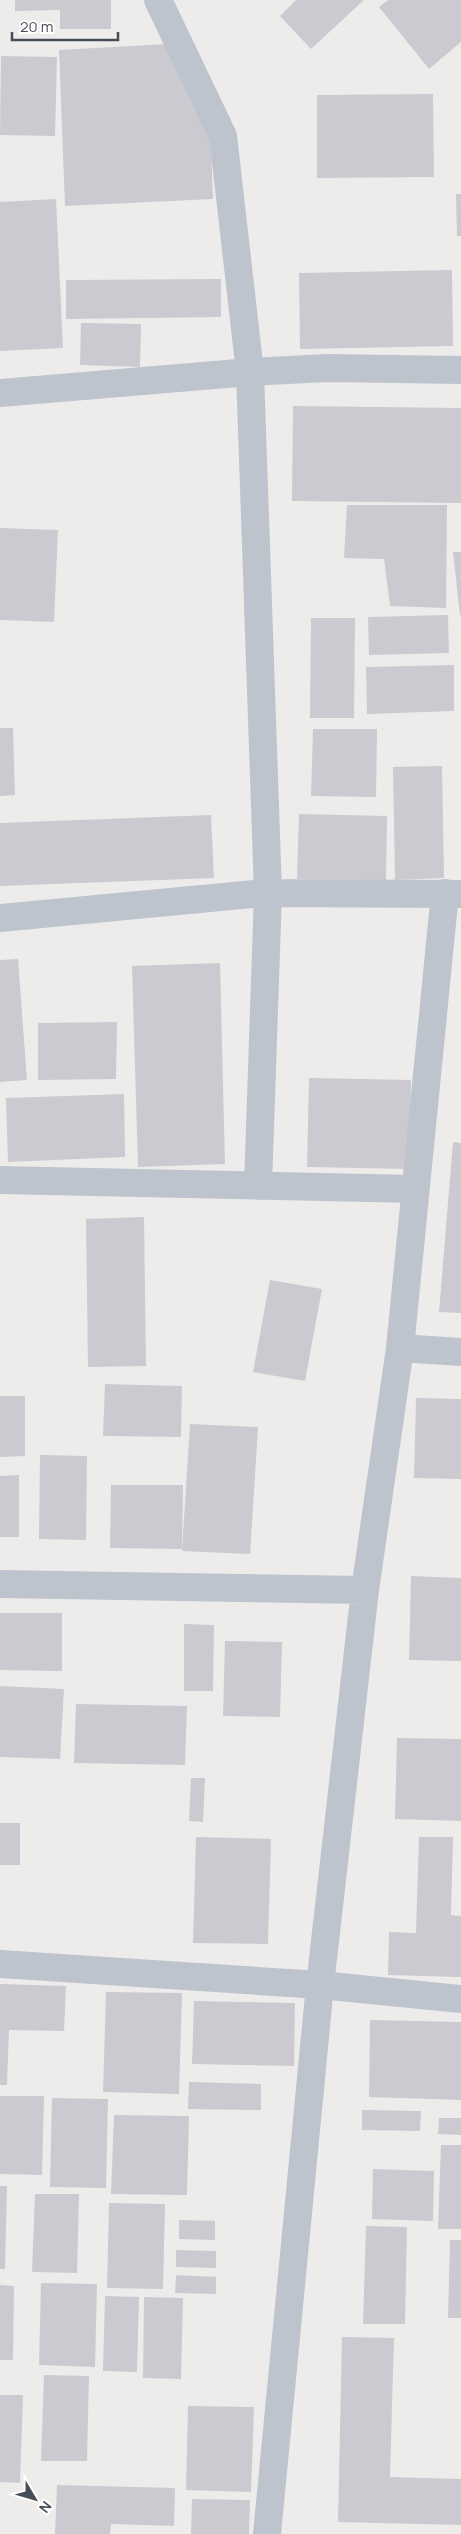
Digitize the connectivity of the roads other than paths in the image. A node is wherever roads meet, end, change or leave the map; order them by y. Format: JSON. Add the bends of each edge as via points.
{"nodes":[{"id":1,"x":158,"y":0,"type":"edge"},
{"id":2,"x":461,"y":370,"type":"edge"},
{"id":3,"x":250,"y":372,"type":"junction"},
{"id":4,"x":0,"y":393,"type":"edge"},
{"id":5,"x":268,"y":893,"type":"junction"},
{"id":6,"x":453,"y":894,"type":"edge"},
{"id":7,"x":0,"y":918,"type":"edge"},
{"id":8,"x":0,"y":1180,"type":"edge"},
{"id":9,"x":258,"y":1186,"type":"junction"},
{"id":10,"x":415,"y":1189,"type":"junction"},
{"id":11,"x":400,"y":1348,"type":"junction"},
{"id":12,"x":461,"y":1352,"type":"edge"},
{"id":13,"x":0,"y":1584,"type":"edge"},
{"id":14,"x":365,"y":1590,"type":"junction"},
{"id":15,"x":0,"y":1964,"type":"edge"},
{"id":16,"x":320,"y":1985,"type":"junction"},
{"id":17,"x":461,"y":1999,"type":"edge"},
{"id":18,"x":267,"y":2534,"type":"edge"}],
"edges":[{"from":1,"to":3,"type":"street","via":[[223,136]]},
{"from":2,"to":3,"type":"street","via":[[328,368]]},
{"from":3,"to":4,"type":"street"},
{"from":3,"to":5,"type":"street"},
{"from":5,"to":6,"type":"street"},
{"from":5,"to":7,"type":"street"},
{"from":5,"to":9,"type":"street"},
{"from":6,"to":10,"type":"street"},
{"from":8,"to":9,"type":"street"},
{"from":9,"to":10,"type":"street"},
{"from":10,"to":11,"type":"street"},
{"from":11,"to":12,"type":"street"},
{"from":11,"to":14,"type":"street"},
{"from":13,"to":14,"type":"street"},
{"from":14,"to":16,"type":"street"},
{"from":15,"to":16,"type":"street"},
{"from":16,"to":17,"type":"street"},
{"from":16,"to":18,"type":"street"}]}
